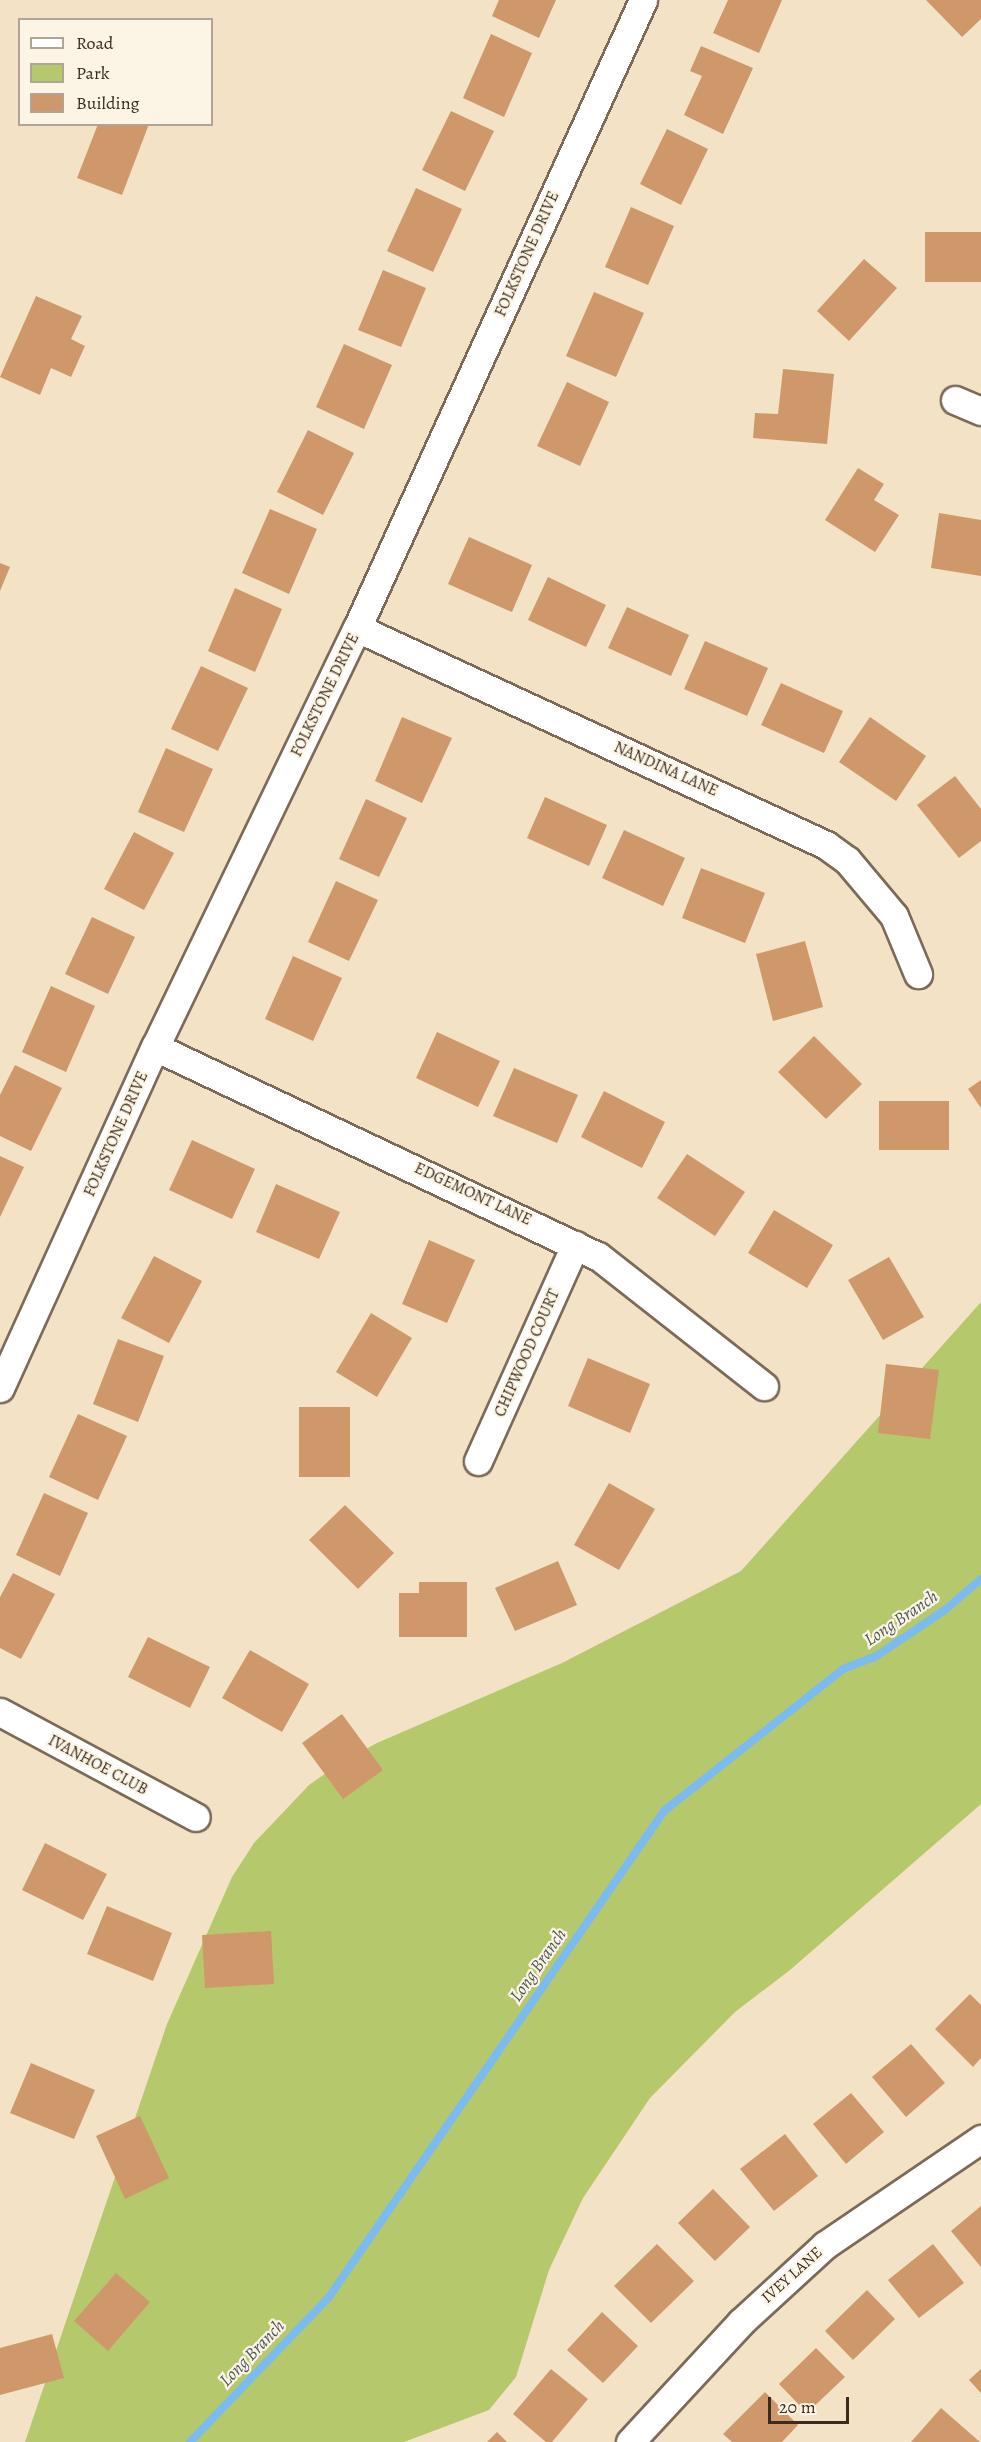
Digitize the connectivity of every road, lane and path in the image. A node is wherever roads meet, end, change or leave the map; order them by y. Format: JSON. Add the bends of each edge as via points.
{"nodes":[{"id":1,"x":643,"y":0,"type":"edge"},
{"id":2,"x":955,"y":400,"type":"dead end"},
{"id":3,"x":981,"y":411,"type":"edge"},
{"id":4,"x":357,"y":628,"type":"junction"},
{"id":5,"x":918,"y":974,"type":"dead end"},
{"id":6,"x":155,"y":1047,"type":"junction"},
{"id":7,"x":575,"y":1245,"type":"junction"},
{"id":8,"x":764,"y":1386,"type":"dead end"},
{"id":9,"x":0,"y":1388,"type":"edge"},
{"id":10,"x":478,"y":1461,"type":"dead end"},
{"id":11,"x":0,"y":1712,"type":"edge"},
{"id":12,"x":196,"y":1817,"type":"dead end"},
{"id":13,"x":981,"y":2139,"type":"edge"},
{"id":14,"x":630,"y":2442,"type":"edge"}],
"edges":[{"from":1,"to":4,"type":"street","name":"FOLKSTONE DRIVE"},
{"from":2,"to":3,"type":"street"},
{"from":4,"to":5,"type":"street","name":"NANDINA LANE","via":[[826,845],[847,860],[894,916]]},
{"from":4,"to":6,"type":"street","name":"FOLKSTONE DRIVE"},
{"from":6,"to":7,"type":"street","name":"EDGEMONT LANE"},
{"from":6,"to":9,"type":"street","name":"FOLKSTONE DRIVE"},
{"from":7,"to":8,"type":"street","name":"EDGEMONT LANE","via":[[621,1270]]},
{"from":7,"to":10,"type":"street","name":"CHIPWOOD COURT"},
{"from":11,"to":12,"type":"street","name":"IVANHOE CLUB"},
{"from":13,"to":14,"type":"street","name":"IVEY LANE","via":[[825,2245],[741,2322]]}]}
